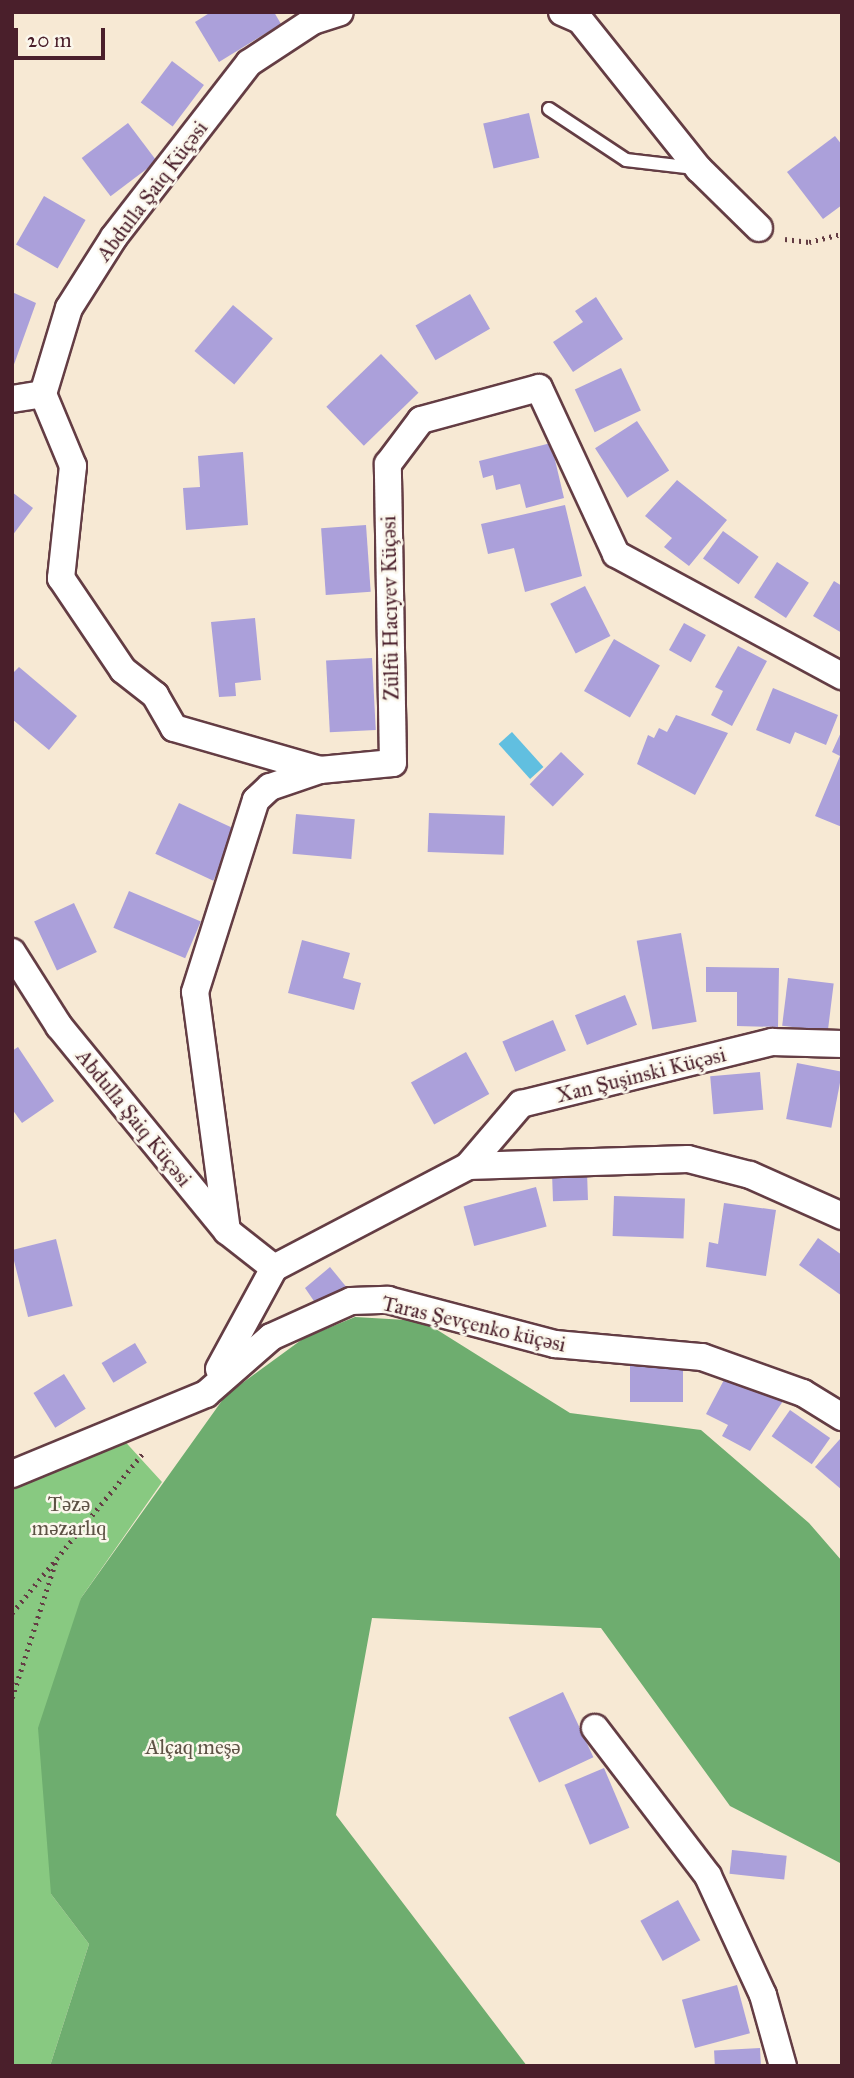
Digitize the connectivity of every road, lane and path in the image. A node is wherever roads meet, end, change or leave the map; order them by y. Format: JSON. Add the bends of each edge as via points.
{"nodes":[{"id":1,"x":340,"y":12,"type":"edge"},
{"id":2,"x":562,"y":12,"type":"edge"},
{"id":3,"x":549,"y":109,"type":"dead end"},
{"id":4,"x":699,"y":169,"type":"junction"},
{"id":5,"x":759,"y":228,"type":"joint"},
{"id":6,"x":842,"y":234,"type":"edge"},
{"id":7,"x":43,"y":394,"type":"junction"},
{"id":8,"x":12,"y":399,"type":"edge"},
{"id":9,"x":842,"y":676,"type":"edge"},
{"id":10,"x":320,"y":770,"type":"junction"},
{"id":11,"x":12,"y":952,"type":"edge"},
{"id":12,"x":842,"y":1044,"type":"edge"},
{"id":13,"x":468,"y":1166,"type":"junction"},
{"id":14,"x":842,"y":1216,"type":"edge"},
{"id":15,"x":226,"y":1231,"type":"junction"},
{"id":16,"x":274,"y":1268,"type":"junction"},
{"id":17,"x":206,"y":1394,"type":"junction"},
{"id":18,"x":842,"y":1417,"type":"edge"},
{"id":19,"x":152,"y":1441,"type":"dead end"},
{"id":20,"x":12,"y":1474,"type":"edge"},
{"id":21,"x":57,"y":1556,"type":"junction"},
{"id":22,"x":12,"y":1613,"type":"edge"},
{"id":23,"x":12,"y":1698,"type":"edge"},
{"id":24,"x":595,"y":1728,"type":"dead end"},
{"id":25,"x":783,"y":2066,"type":"edge"}],
"edges":[{"from":1,"to":7,"type":"street","name":"Abdulla Şaiq Küçəsi","via":[[313,21],[249,63],[114,237],[69,308]]},
{"from":2,"to":4,"type":"street","via":[[580,20]]},
{"from":3,"to":4,"type":"lane","via":[[626,160]]},
{"from":4,"to":5,"type":"street"},
{"from":5,"to":6,"type":"path","via":[[792,243]]},
{"from":7,"to":8,"type":"street"},
{"from":7,"to":10,"type":"street","name":"Zülfü Hacıyev Küçəsi","via":[[73,466],[61,578],[123,670],[155,695],[174,728]]},
{"from":9,"to":10,"type":"street","name":"Zülfü Hacıyev Küçəsi","via":[[616,554],[539,388],[421,420],[387,464],[393,763]]},
{"from":10,"to":15,"type":"street","via":[[270,787],[257,800],[195,992]]},
{"from":11,"to":15,"type":"street","name":"Abdulla Şaiq Küçəsi","via":[[59,1026]]},
{"from":12,"to":13,"type":"street","name":"Xan Şuşinski Küçəsi","via":[[772,1042],[521,1104]]},
{"from":13,"to":14,"type":"street","name":"Xan Şuşinski Küçəsi","via":[[688,1159],[750,1175]]},
{"from":13,"to":16,"type":"street","name":"Xan Şuşinski Küçəsi"},
{"from":15,"to":16,"type":"street","name":"Abdulla Şaiq Küçəsi"},
{"from":16,"to":17,"type":"street"},
{"from":17,"to":18,"type":"street","name":"Taras Şevçenko küçəsi","via":[[246,1354],[311,1314],[351,1301],[388,1300],[555,1344],[702,1357],[791,1388]]},
{"from":17,"to":20,"type":"street"},
{"from":19,"to":21,"type":"path"},
{"from":21,"to":22,"type":"path"},
{"from":21,"to":23,"type":"path"},
{"from":24,"to":25,"type":"street","via":[[708,1876],[763,1995]]}]}
